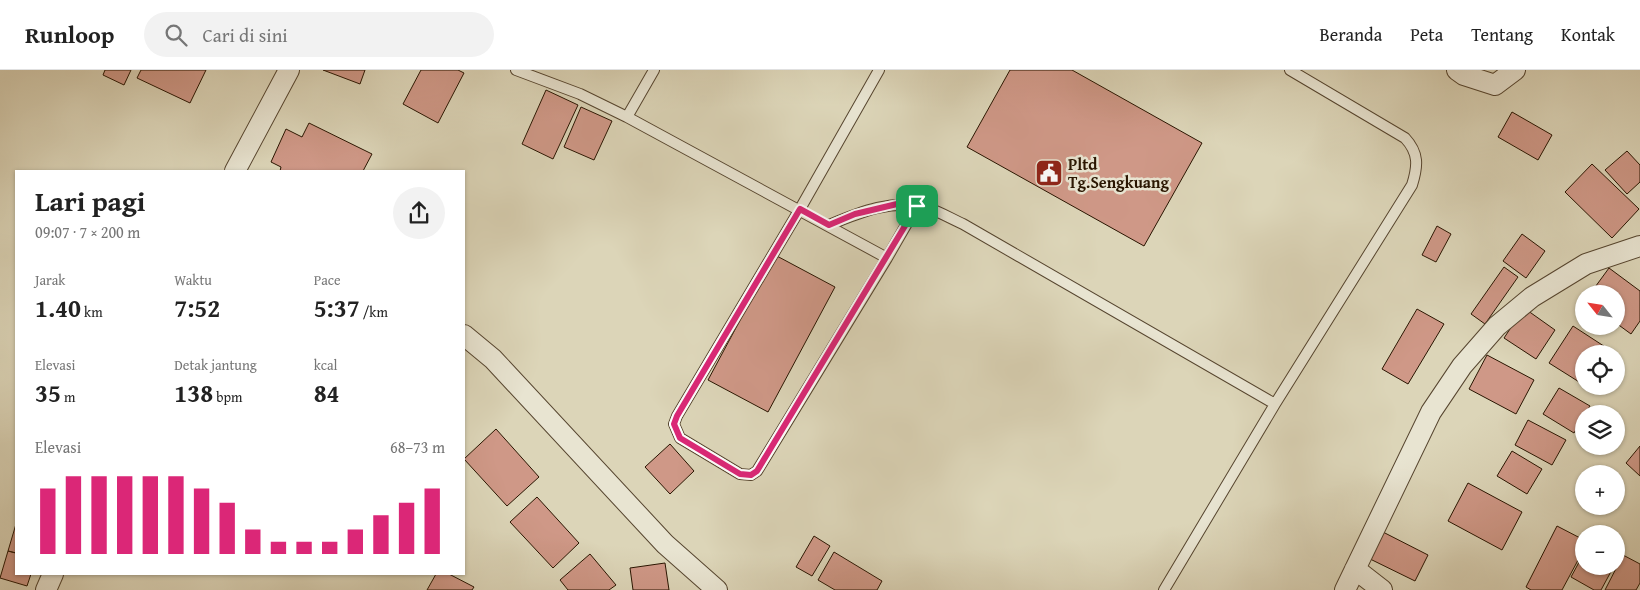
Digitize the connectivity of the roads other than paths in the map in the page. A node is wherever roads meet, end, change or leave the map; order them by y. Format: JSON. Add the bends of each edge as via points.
{"nodes":[{"id":1,"x":289,"y":70,"type":"edge"},
{"id":2,"x":516,"y":70,"type":"edge"},
{"id":3,"x":654,"y":70,"type":"edge"},
{"id":4,"x":879,"y":70,"type":"edge"},
{"id":5,"x":1290,"y":70,"type":"edge"},
{"id":6,"x":1457,"y":70,"type":"edge"},
{"id":7,"x":1515,"y":70,"type":"edge"},
{"id":8,"x":628,"y":117,"type":"junction"},
{"id":9,"x":236,"y":170,"type":"edge"},
{"id":10,"x":917,"y":206,"type":"junction"},
{"id":11,"x":800,"y":209,"type":"junction"},
{"id":12,"x":829,"y":225,"type":"junction"},
{"id":13,"x":1640,"y":246,"type":"edge"},
{"id":14,"x":887,"y":258,"type":"junction"},
{"id":15,"x":465,"y":336,"type":"edge"},
{"id":16,"x":1275,"y":404,"type":"junction"},
{"id":17,"x":1355,"y":569,"type":"junction"},
{"id":18,"x":53,"y":575,"type":"edge"},
{"id":19,"x":46,"y":590,"type":"edge"},
{"id":20,"x":717,"y":590,"type":"edge"},
{"id":21,"x":1164,"y":590,"type":"edge"},
{"id":22,"x":1345,"y":590,"type":"edge"},
{"id":23,"x":1382,"y":590,"type":"edge"}],
"edges":[{"from":1,"to":9,"type":"street"},
{"from":2,"to":8,"type":"lane","via":[[580,94]]},
{"from":3,"to":8,"type":"lane"},
{"from":4,"to":11,"type":"lane"},
{"from":5,"to":16,"type":"lane","via":[[1405,138],[1413,146],[1417,170],[1412,185]]},
{"from":6,"to":7,"type":"street","via":[[1495,86]]},
{"from":8,"to":11,"type":"lane"},
{"from":10,"to":12,"type":"lane","via":[[897,204],[879,207]]},
{"from":10,"to":14,"type":"lane"},
{"from":10,"to":16,"type":"lane","via":[[963,224]]},
{"from":11,"to":12,"type":"lane"},
{"from":11,"to":14,"type":"lane","via":[[674,424],[680,438],[740,474],[751,475],[761,467]]},
{"from":12,"to":14,"type":"lane"},
{"from":13,"to":17,"type":"street","via":[[1586,264],[1532,297],[1497,326],[1462,366],[1431,412]]},
{"from":15,"to":20,"type":"street","via":[[493,359],[665,544]]},
{"from":16,"to":21,"type":"lane"},
{"from":17,"to":22,"type":"street"},
{"from":17,"to":23,"type":"street"},
{"from":18,"to":19,"type":"street"}]}
